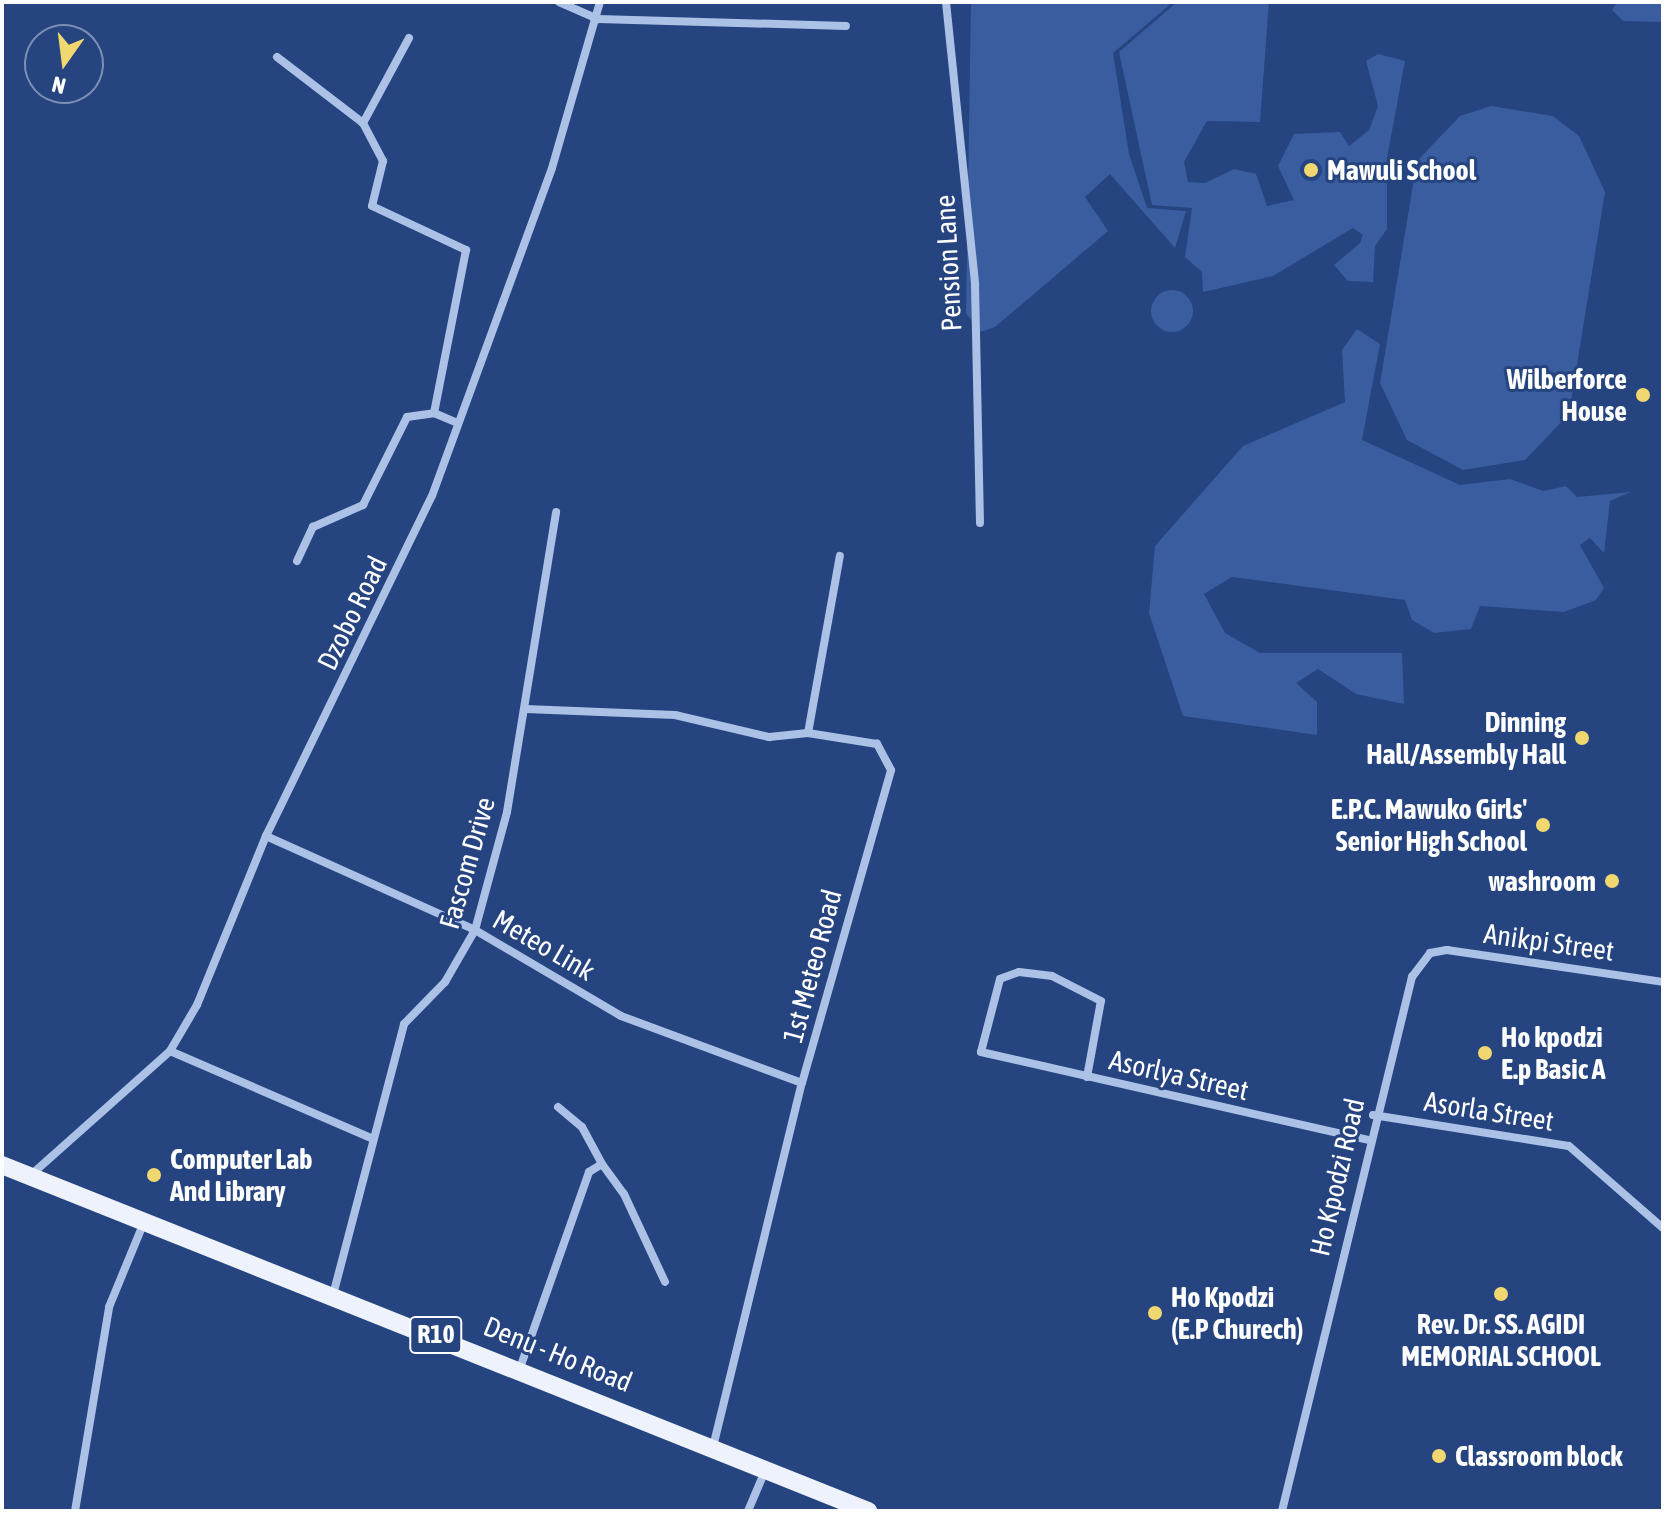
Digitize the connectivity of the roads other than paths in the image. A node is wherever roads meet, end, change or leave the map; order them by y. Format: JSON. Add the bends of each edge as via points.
{"nodes":[{"id":1,"x":559,"y":2,"type":"edge"},
{"id":2,"x":600,"y":2,"type":"edge"},
{"id":3,"x":946,"y":2,"type":"edge"},
{"id":4,"x":598,"y":19,"type":"junction"},
{"id":5,"x":846,"y":26,"type":"dead end"},
{"id":6,"x":409,"y":38,"type":"dead end"},
{"id":7,"x":277,"y":57,"type":"dead end"},
{"id":8,"x":363,"y":123,"type":"junction"},
{"id":9,"x":434,"y":413,"type":"junction"},
{"id":10,"x":458,"y":423,"type":"junction"},
{"id":11,"x":556,"y":512,"type":"dead end"},
{"id":12,"x":980,"y":523,"type":"dead end"},
{"id":13,"x":840,"y":556,"type":"dead end"},
{"id":14,"x":297,"y":561,"type":"dead end"},
{"id":15,"x":526,"y":709,"type":"junction"},
{"id":16,"x":808,"y":733,"type":"junction"},
{"id":17,"x":266,"y":836,"type":"junction"},
{"id":18,"x":475,"y":930,"type":"junction"},
{"id":19,"x":1430,"y":953,"type":"joint"},
{"id":20,"x":1663,"y":982,"type":"edge"},
{"id":21,"x":170,"y":1051,"type":"junction"},
{"id":22,"x":1087,"y":1077,"type":"junction"},
{"id":23,"x":802,"y":1083,"type":"junction"},
{"id":24,"x":558,"y":1107,"type":"dead end"},
{"id":25,"x":1373,"y":1115,"type":"junction"},
{"id":26,"x":371,"y":1138,"type":"junction"},
{"id":27,"x":1368,"y":1140,"type":"junction"},
{"id":28,"x":602,"y":1164,"type":"junction"},
{"id":29,"x":2,"y":1165,"type":"edge"},
{"id":30,"x":31,"y":1175,"type":"junction"},
{"id":31,"x":144,"y":1222,"type":"junction"},
{"id":32,"x":1663,"y":1228,"type":"edge"},
{"id":33,"x":665,"y":1282,"type":"dead end"},
{"id":34,"x":333,"y":1295,"type":"junction"},
{"id":35,"x":520,"y":1368,"type":"junction"},
{"id":36,"x":712,"y":1448,"type":"junction"},
{"id":37,"x":765,"y":1471,"type":"junction"},
{"id":38,"x":75,"y":1511,"type":"edge"},
{"id":39,"x":748,"y":1511,"type":"edge"},
{"id":40,"x":868,"y":1511,"type":"edge"},
{"id":41,"x":1282,"y":1511,"type":"edge"}],
"edges":[{"from":1,"to":4,"type":"street"},
{"from":2,"to":4,"type":"street","name":"Dzobo Road"},
{"from":3,"to":12,"type":"street","name":"Pension Lane","via":[[975,285]]},
{"from":4,"to":5,"type":"street"},
{"from":4,"to":10,"type":"street","name":"Dzobo Road"},
{"from":6,"to":8,"type":"street"},
{"from":7,"to":8,"type":"street"},
{"from":8,"to":9,"type":"street","via":[[383,161],[372,206],[466,250]]},
{"from":9,"to":10,"type":"street"},
{"from":9,"to":14,"type":"street","via":[[407,417],[371,495],[313,527]]},
{"from":10,"to":17,"type":"street","name":"Dzobo Road","via":[[432,496]]},
{"from":11,"to":15,"type":"street","name":"Fascom Drive"},
{"from":13,"to":16,"type":"street"},
{"from":15,"to":16,"type":"street","via":[[675,715],[769,737]]},
{"from":15,"to":18,"type":"street","name":"Fascom Drive"},
{"from":16,"to":23,"type":"street","name":"1st Meteo Road","via":[[877,744],[891,770]]},
{"from":17,"to":18,"type":"street","name":"Meteo Link"},
{"from":17,"to":21,"type":"street","name":"Dzobo Road","via":[[222,953]]},
{"from":18,"to":23,"type":"street","name":"Meteo Link","via":[[621,1016]]},
{"from":18,"to":26,"type":"street","name":"Fascom Drive","via":[[445,982],[404,1024]]},
{"from":19,"to":20,"type":"street","name":"Anikpi Street","via":[[1447,950]]},
{"from":19,"to":25,"type":"street","name":"Ho Kpodzi Road","via":[[1412,977]]},
{"from":21,"to":26,"type":"street"},
{"from":21,"to":30,"type":"street","name":"Dzobo Road"},
{"from":22,"to":22,"type":"street","name":"Asorlya Street","via":[[981,1052],[1000,979],[1019,972],[1052,976],[1101,1001]]},
{"from":22,"to":27,"type":"street","name":"Asorlya Street"},
{"from":23,"to":36,"type":"street","name":"1st Meteo Road"},
{"from":24,"to":28,"type":"street","via":[[582,1127]]},
{"from":25,"to":27,"type":"street","name":"Ho Kpodzi Road"},
{"from":25,"to":32,"type":"street","name":"Asorla Street","via":[[1569,1146]]},
{"from":26,"to":34,"type":"street","name":"Fascom Drive"},
{"from":27,"to":41,"type":"street","name":"Ho Kpodzi Road"},
{"from":28,"to":33,"type":"street","via":[[624,1194]]},
{"from":28,"to":35,"type":"street","via":[[589,1172]]},
{"from":29,"to":30,"type":"main road","name":"Denu - Ho Road","number":"R10"},
{"from":30,"to":31,"type":"main road","name":"Denu - Ho Road","number":"R10"},
{"from":31,"to":34,"type":"main road","name":"Denu - Ho Road","number":"R10"},
{"from":31,"to":38,"type":"street","via":[[109,1307]]},
{"from":34,"to":35,"type":"main road","name":"Denu - Ho Road","number":"R10"},
{"from":35,"to":36,"type":"main road","name":"Denu - Ho Road","number":"R10"},
{"from":36,"to":37,"type":"main road","name":"Denu - Ho Road","number":"R10"},
{"from":37,"to":39,"type":"street"},
{"from":37,"to":40,"type":"main road","name":"Denu - Ho Road","number":"R10"}]}
